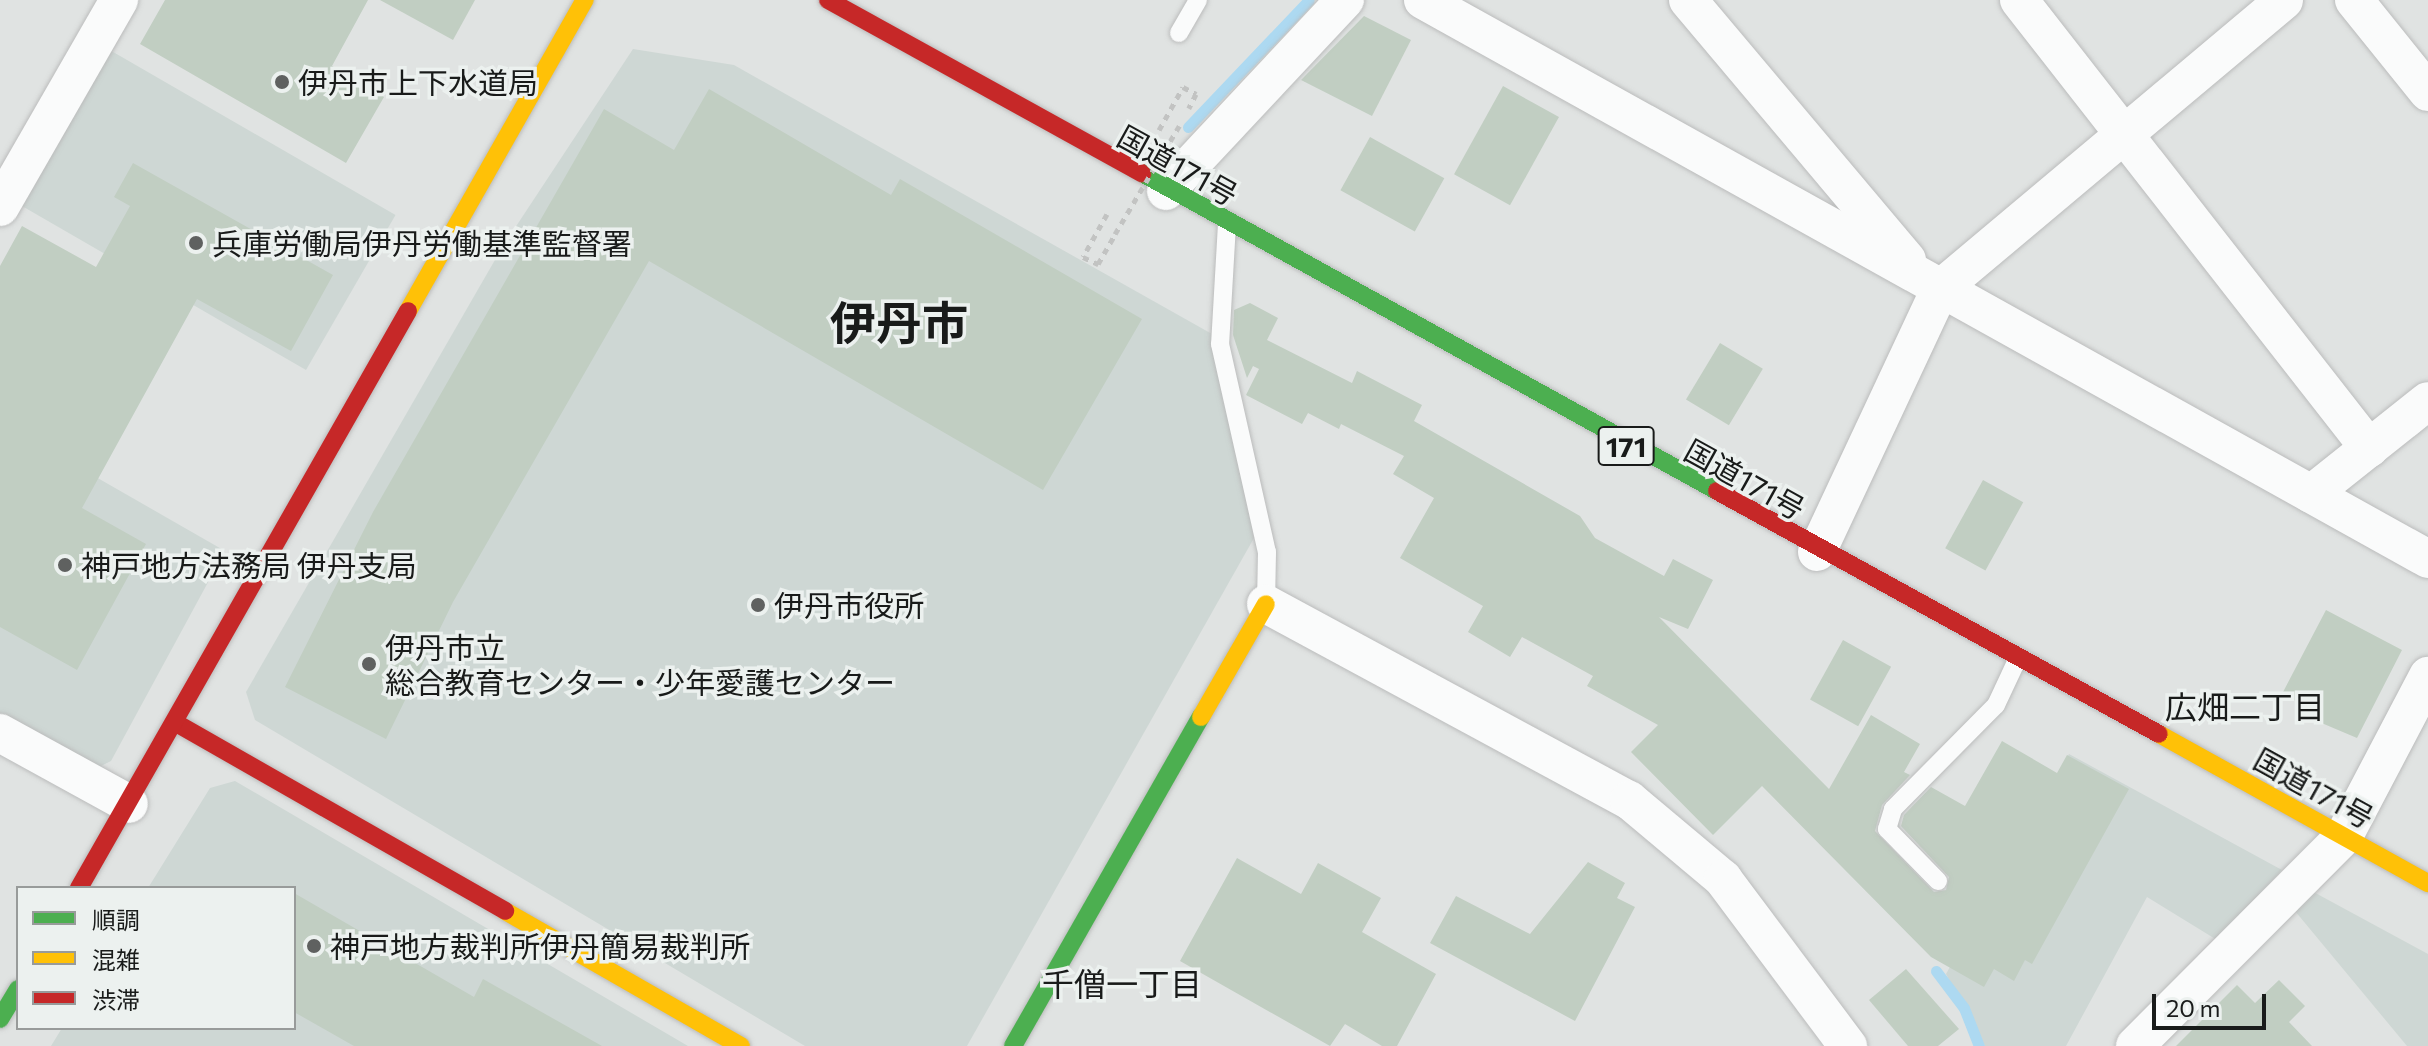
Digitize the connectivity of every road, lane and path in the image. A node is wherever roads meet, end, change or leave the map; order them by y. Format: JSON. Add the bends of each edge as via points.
{"nodes":[{"id":1,"x":119,"y":0,"type":"edge"},
{"id":2,"x":585,"y":0,"type":"edge"},
{"id":3,"x":828,"y":0,"type":"edge"},
{"id":4,"x":1198,"y":0,"type":"edge"},
{"id":5,"x":1345,"y":0,"type":"edge"},
{"id":6,"x":1423,"y":0,"type":"edge"},
{"id":7,"x":1688,"y":0,"type":"edge"},
{"id":8,"x":2019,"y":0,"type":"edge"},
{"id":9,"x":2284,"y":0,"type":"edge"},
{"id":10,"x":2354,"y":0,"type":"edge"},
{"id":11,"x":1179,"y":33,"type":"dead end"},
{"id":12,"x":2428,"y":92,"type":"edge"},
{"id":13,"x":1159,"y":130,"type":"dead end"},
{"id":14,"x":2124,"y":133,"type":"junction"},
{"id":15,"x":1166,"y":191,"type":"junction"},
{"id":16,"x":2,"y":197,"type":"edge"},
{"id":17,"x":1107,"y":214,"type":"dead end"},
{"id":18,"x":1227,"y":224,"type":"junction"},
{"id":19,"x":1931,"y":283,"type":"junction"},
{"id":20,"x":2428,"y":401,"type":"edge"},
{"id":21,"x":2369,"y":448,"type":"junction"},
{"id":22,"x":2311,"y":494,"type":"junction"},
{"id":23,"x":1817,"y":552,"type":"junction"},
{"id":24,"x":2428,"y":559,"type":"edge"},
{"id":25,"x":1266,"y":604,"type":"junction"},
{"id":26,"x":2018,"y":658,"type":"junction"},
{"id":27,"x":2428,"y":676,"type":"edge"},
{"id":28,"x":176,"y":723,"type":"junction"},
{"id":29,"x":0,"y":733,"type":"edge"},
{"id":30,"x":129,"y":804,"type":"junction"},
{"id":31,"x":2344,"y":836,"type":"junction"},
{"id":32,"x":1938,"y":881,"type":"dead end"},
{"id":33,"x":2428,"y":883,"type":"edge"},
{"id":34,"x":80,"y":886,"type":"edge"},
{"id":35,"x":741,"y":1046,"type":"edge"},
{"id":36,"x":1013,"y":1046,"type":"edge"},
{"id":37,"x":1848,"y":1046,"type":"edge"},
{"id":38,"x":2135,"y":1046,"type":"edge"}],
"edges":[{"from":1,"to":16,"type":"street"},
{"from":2,"to":28,"type":"main road","via":[[489,157]]},
{"from":3,"to":15,"type":"main road","name":"国道171号","number":"171"},
{"from":4,"to":11,"type":"lane"},
{"from":5,"to":15,"type":"street"},
{"from":6,"to":19,"type":"street"},
{"from":7,"to":19,"type":"street"},
{"from":8,"to":14,"type":"street"},
{"from":9,"to":14,"type":"street"},
{"from":10,"to":12,"type":"street"},
{"from":13,"to":17,"type":"path","bridge":true,"via":[[1183,87],[1196,94],[1098,264],[1083,257]]},
{"from":14,"to":19,"type":"street"},
{"from":14,"to":21,"type":"street"},
{"from":15,"to":18,"type":"main road","name":"国道171号","number":"171"},
{"from":18,"to":23,"type":"main road","name":"国道171号","number":"171"},
{"from":18,"to":25,"type":"lane","via":[[1220,344],[1267,552]]},
{"from":19,"to":22,"type":"street"},
{"from":19,"to":23,"type":"street"},
{"from":20,"to":21,"type":"street"},
{"from":21,"to":22,"type":"street"},
{"from":22,"to":24,"type":"street"},
{"from":23,"to":26,"type":"main road","name":"国道171号","number":"171"},
{"from":25,"to":36,"type":"main road"},
{"from":25,"to":37,"type":"street","via":[[1641,810],[1723,879]]},
{"from":26,"to":31,"type":"main road","name":"国道171号","number":"171"},
{"from":26,"to":32,"type":"lane","via":[[1996,705],[1893,809],[1887,829]]},
{"from":27,"to":31,"type":"street"},
{"from":28,"to":30,"type":"main road"},
{"from":28,"to":35,"type":"main road"},
{"from":29,"to":30,"type":"street"},
{"from":30,"to":34,"type":"main road"},
{"from":31,"to":33,"type":"main road","name":"国道171号","number":"171"},
{"from":31,"to":38,"type":"street"}]}
